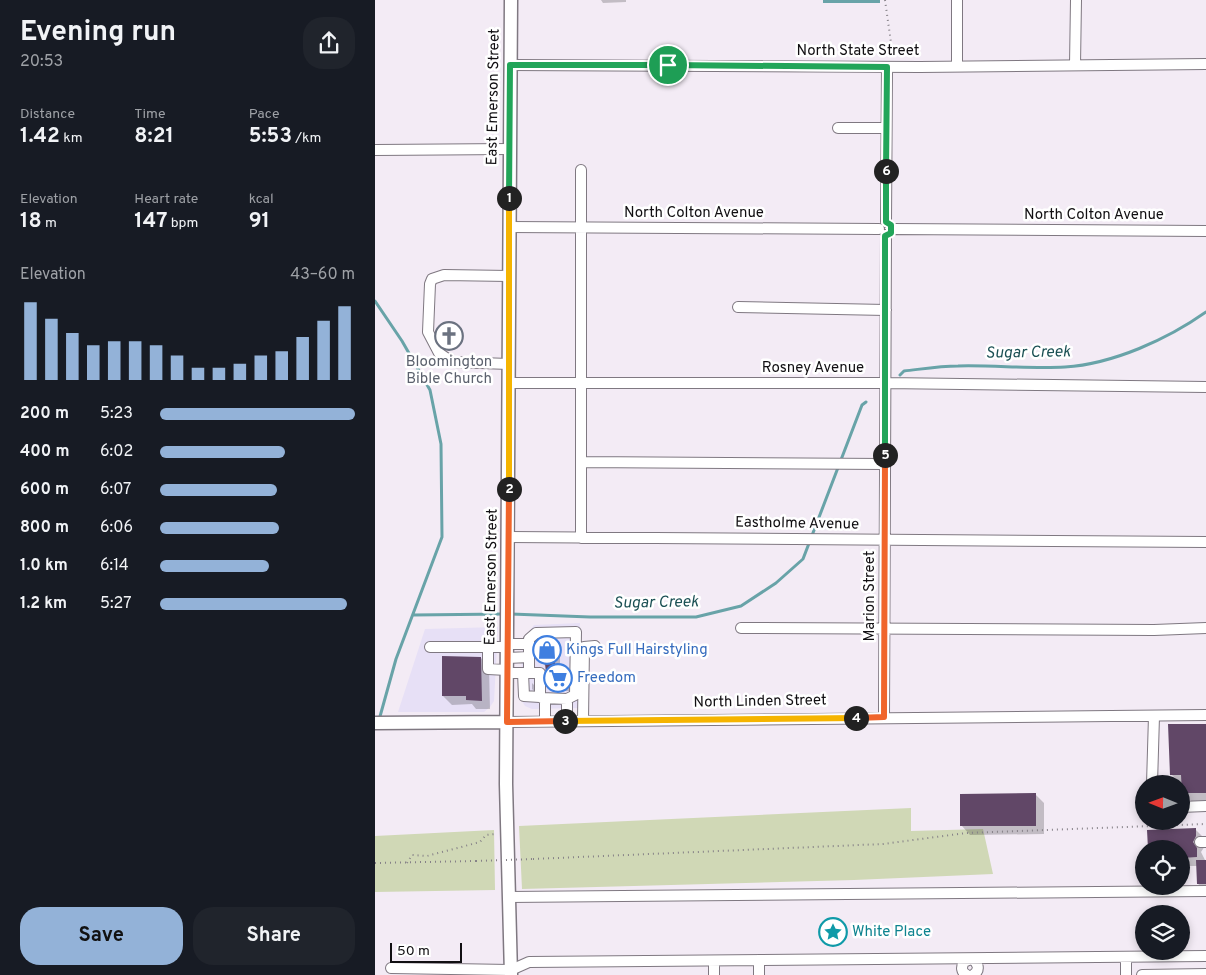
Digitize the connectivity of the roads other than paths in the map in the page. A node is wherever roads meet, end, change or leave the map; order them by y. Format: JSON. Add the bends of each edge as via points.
{"nodes":[{"id":1,"x":511,"y":0,"type":"edge"},
{"id":2,"x":957,"y":0,"type":"edge"},
{"id":3,"x":1076,"y":0,"type":"edge"},
{"id":4,"x":1206,"y":64,"type":"edge"},
{"id":5,"x":510,"y":65,"type":"junction"},
{"id":6,"x":1075,"y":65,"type":"junction"},
{"id":7,"x":957,"y":66,"type":"junction"},
{"id":8,"x":890,"y":67,"type":"junction"},
{"id":9,"x":838,"y":128,"type":"dead end"},
{"id":10,"x":886,"y":128,"type":"junction"},
{"id":11,"x":510,"y":149,"type":"junction"},
{"id":12,"x":375,"y":150,"type":"edge"},
{"id":13,"x":581,"y":170,"type":"dead end"},
{"id":14,"x":509,"y":227,"type":"junction"},
{"id":15,"x":581,"y":228,"type":"junction"},
{"id":16,"x":885,"y":229,"type":"junction"},
{"id":17,"x":1206,"y":231,"type":"edge"},
{"id":18,"x":509,"y":276,"type":"junction"},
{"id":19,"x":738,"y":307,"type":"dead end"},
{"id":20,"x":886,"y":310,"type":"junction"},
{"id":21,"x":509,"y":364,"type":"junction"},
{"id":22,"x":581,"y":382,"type":"junction"},
{"id":23,"x":509,"y":383,"type":"junction"},
{"id":24,"x":885,"y":383,"type":"junction"},
{"id":25,"x":1206,"y":387,"type":"edge"},
{"id":26,"x":581,"y":462,"type":"junction"},
{"id":27,"x":885,"y":464,"type":"junction"},
{"id":28,"x":509,"y":537,"type":"junction"},
{"id":29,"x":581,"y":538,"type":"junction"},
{"id":30,"x":885,"y":540,"type":"junction"},
{"id":31,"x":1206,"y":542,"type":"edge"},
{"id":32,"x":741,"y":628,"type":"dead end"},
{"id":33,"x":885,"y":628,"type":"junction"},
{"id":34,"x":1206,"y":628,"type":"edge"},
{"id":35,"x":529,"y":644,"type":"junction"},
{"id":36,"x":430,"y":646,"type":"dead end"},
{"id":37,"x":595,"y":646,"type":"dead end"},
{"id":38,"x":488,"y":647,"type":"junction"},
{"id":39,"x":507,"y":654,"type":"junction"},
{"id":40,"x":529,"y":657,"type":"junction"},
{"id":41,"x":526,"y":673,"type":"junction"},
{"id":42,"x":507,"y":690,"type":"junction"},
{"id":43,"x":523,"y":690,"type":"junction"},
{"id":44,"x":542,"y":697,"type":"junction"},
{"id":45,"x":567,"y":699,"type":"junction"},
{"id":46,"x":1206,"y":715,"type":"edge"},
{"id":47,"x":1154,"y":716,"type":"junction"},
{"id":48,"x":884,"y":717,"type":"junction"},
{"id":49,"x":583,"y":720,"type":"junction"},
{"id":50,"x":545,"y":721,"type":"junction"},
{"id":51,"x":567,"y":721,"type":"junction"},
{"id":52,"x":507,"y":722,"type":"junction"},
{"id":53,"x":375,"y":723,"type":"edge"},
{"id":54,"x":1152,"y":775,"type":"edge"},
{"id":55,"x":1206,"y":806,"type":"edge"},
{"id":56,"x":1190,"y":807,"type":"edge"},
{"id":57,"x":1206,"y":891,"type":"edge"},
{"id":58,"x":509,"y":897,"type":"junction"},
{"id":59,"x":1206,"y":956,"type":"edge"},
{"id":60,"x":1126,"y":957,"type":"junction"},
{"id":61,"x":971,"y":959,"type":"junction"},
{"id":62,"x":714,"y":960,"type":"junction"},
{"id":63,"x":759,"y":960,"type":"junction"},
{"id":64,"x":391,"y":968,"type":"dead end"},
{"id":65,"x":459,"y":972,"type":"edge"},
{"id":66,"x":514,"y":973,"type":"edge"},
{"id":67,"x":1206,"y":974,"type":"edge"},
{"id":68,"x":714,"y":975,"type":"edge"},
{"id":69,"x":759,"y":975,"type":"edge"},
{"id":70,"x":967,"y":975,"type":"edge"},
{"id":71,"x":973,"y":975,"type":"edge"},
{"id":72,"x":1126,"y":975,"type":"edge"},
{"id":73,"x":1143,"y":975,"type":"edge"}],
"edges":[{"from":1,"to":5,"type":"main road","name":"East Emerson Street"},
{"from":2,"to":7,"type":"street"},
{"from":3,"to":6,"type":"street"},
{"from":4,"to":6,"type":"street","name":"North State Street"},
{"from":5,"to":8,"type":"street","name":"North State Street"},
{"from":5,"to":11,"type":"main road","name":"East Emerson Street"},
{"from":6,"to":7,"type":"street","name":"North State Street"},
{"from":7,"to":8,"type":"street","name":"North State Street"},
{"from":8,"to":10,"type":"street","name":"Marion Street"},
{"from":9,"to":10,"type":"street"},
{"from":10,"to":16,"type":"street","name":"Marion Street"},
{"from":11,"to":12,"type":"street"},
{"from":11,"to":14,"type":"main road","name":"East Emerson Street"},
{"from":13,"to":15,"type":"street"},
{"from":14,"to":15,"type":"street","name":"North Colton Avenue"},
{"from":14,"to":18,"type":"main road","name":"East Emerson Street"},
{"from":15,"to":16,"type":"street","name":"North Colton Avenue"},
{"from":15,"to":22,"type":"street"},
{"from":16,"to":17,"type":"street","name":"North Colton Avenue"},
{"from":16,"to":20,"type":"street","name":"Marion Street"},
{"from":18,"to":21,"type":"main road","name":"East Emerson Street"},
{"from":18,"to":21,"type":"street","via":[[444,275],[432,279],[428,332],[439,353],[452,362]]},
{"from":19,"to":20,"type":"street"},
{"from":20,"to":24,"type":"street","name":"Marion Street"},
{"from":21,"to":23,"type":"main road","name":"East Emerson Street"},
{"from":22,"to":23,"type":"street","name":"Rosney Avenue"},
{"from":22,"to":24,"type":"street","name":"Rosney Avenue"},
{"from":22,"to":26,"type":"street"},
{"from":23,"to":28,"type":"main road","name":"East Emerson Street"},
{"from":24,"to":25,"type":"street","name":"Rosney Avenue"},
{"from":24,"to":27,"type":"street","name":"Marion Street"},
{"from":26,"to":27,"type":"street"},
{"from":26,"to":29,"type":"street"},
{"from":27,"to":30,"type":"street","name":"Marion Street"},
{"from":28,"to":29,"type":"street","name":"Eastholme Avenue"},
{"from":28,"to":39,"type":"main road","name":"East Emerson Street"},
{"from":29,"to":30,"type":"street","name":"Eastholme Avenue"},
{"from":30,"to":31,"type":"street","name":"Eastholme Avenue"},
{"from":30,"to":33,"type":"street","name":"Marion Street"},
{"from":32,"to":33,"type":"street"},
{"from":33,"to":34,"type":"street"},
{"from":33,"to":48,"type":"street","name":"Marion Street"},
{"from":35,"to":39,"type":"street"},
{"from":35,"to":40,"type":"street"},
{"from":35,"to":45,"type":"street","via":[[529,639],[536,633],[576,632],[575,695]]},
{"from":36,"to":38,"type":"street"},
{"from":37,"to":49,"type":"street","via":[[584,647]]},
{"from":38,"to":39,"type":"street"},
{"from":38,"to":39,"type":"street","via":[[487,670]]},
{"from":39,"to":40,"type":"street"},
{"from":39,"to":41,"type":"street"},
{"from":39,"to":42,"type":"main road","name":"East Emerson Street"},
{"from":40,"to":41,"type":"street"},
{"from":41,"to":43,"type":"street"},
{"from":41,"to":44,"type":"street","via":[[540,674]]},
{"from":42,"to":43,"type":"street"},
{"from":42,"to":52,"type":"main road","name":"East Emerson Street"},
{"from":43,"to":44,"type":"street","via":[[524,696]]},
{"from":44,"to":45,"type":"street"},
{"from":44,"to":50,"type":"street"},
{"from":45,"to":51,"type":"street"},
{"from":46,"to":47,"type":"street","name":"North Linden Street"},
{"from":47,"to":48,"type":"street","name":"North Linden Street"},
{"from":47,"to":54,"type":"street"},
{"from":48,"to":49,"type":"street","name":"North Linden Street"},
{"from":49,"to":51,"type":"street","name":"North Linden Street"},
{"from":50,"to":51,"type":"street","name":"North Linden Street"},
{"from":50,"to":52,"type":"street","name":"North Linden Street"},
{"from":52,"to":53,"type":"main road","name":"North Linden Street"},
{"from":52,"to":58,"type":"main road","name":"East Emerson Street"},
{"from":55,"to":56,"type":"street"},
{"from":57,"to":58,"type":"street"},
{"from":58,"to":66,"type":"main road","name":"East Emerson Street"},
{"from":59,"to":60,"type":"street"},
{"from":60,"to":61,"type":"street"},
{"from":60,"to":72,"type":"street"},
{"from":61,"to":63,"type":"street"},
{"from":61,"to":70,"type":"street","via":[[962,967]]},
{"from":61,"to":71,"type":"street","via":[[978,967]]},
{"from":62,"to":63,"type":"street"},
{"from":62,"to":66,"type":"street","via":[[529,962]]},
{"from":62,"to":68,"type":"street"},
{"from":63,"to":69,"type":"street"},
{"from":64,"to":65,"type":"street"},
{"from":65,"to":66,"type":"street"},
{"from":67,"to":73,"type":"street"}]}
